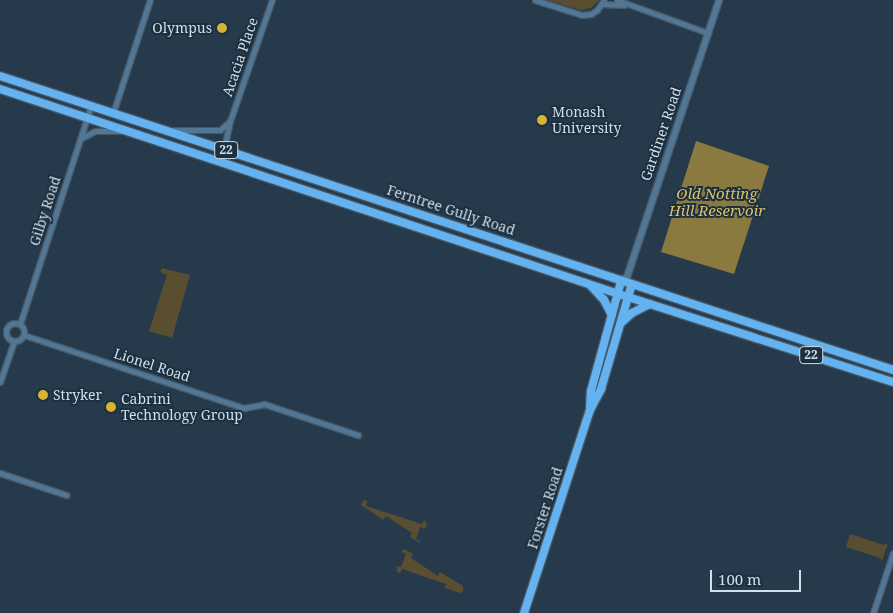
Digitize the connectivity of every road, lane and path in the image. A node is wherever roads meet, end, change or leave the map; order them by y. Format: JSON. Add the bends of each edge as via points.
{"nodes":[{"id":1,"x":150,"y":0,"type":"edge"},
{"id":2,"x":272,"y":0,"type":"edge"},
{"id":3,"x":535,"y":0,"type":"edge"},
{"id":4,"x":617,"y":0,"type":"edge"},
{"id":5,"x":719,"y":0,"type":"edge"},
{"id":6,"x":603,"y":2,"type":"edge"},
{"id":7,"x":625,"y":4,"type":"junction"},
{"id":8,"x":708,"y":32,"type":"junction"},
{"id":9,"x":0,"y":76,"type":"edge"},
{"id":10,"x":0,"y":89,"type":"edge"},
{"id":11,"x":91,"y":106,"type":"junction"},
{"id":12,"x":112,"y":113,"type":"junction"},
{"id":13,"x":87,"y":118,"type":"junction"},
{"id":14,"x":230,"y":122,"type":"junction"},
{"id":15,"x":163,"y":129,"type":"junction"},
{"id":16,"x":135,"y":134,"type":"junction"},
{"id":17,"x":80,"y":139,"type":"junction"},
{"id":18,"x":224,"y":149,"type":"junction"},
{"id":19,"x":409,"y":210,"type":"junction"},
{"id":20,"x":406,"y":223,"type":"junction"},
{"id":21,"x":624,"y":279,"type":"junction"},
{"id":22,"x":590,"y":284,"type":"junction"},
{"id":23,"x":632,"y":284,"type":"junction"},
{"id":24,"x":617,"y":294,"type":"junction"},
{"id":25,"x":628,"y":298,"type":"junction"},
{"id":26,"x":650,"y":304,"type":"junction"},
{"id":27,"x":612,"y":315,"type":"junction"},
{"id":28,"x":733,"y":318,"type":"junction"},
{"id":29,"x":621,"y":323,"type":"junction"},
{"id":30,"x":20,"y":324,"type":"junction"},
{"id":31,"x":0,"y":327,"type":"edge"},
{"id":32,"x":6,"y":329,"type":"junction"},
{"id":33,"x":730,"y":329,"type":"junction"},
{"id":34,"x":24,"y":335,"type":"junction"},
{"id":35,"x":14,"y":341,"type":"junction"},
{"id":36,"x":892,"y":369,"type":"edge"},
{"id":37,"x":890,"y":381,"type":"edge"},
{"id":38,"x":0,"y":382,"type":"edge"},
{"id":39,"x":590,"y":410,"type":"junction"},
{"id":40,"x":358,"y":435,"type":"dead end"},
{"id":41,"x":0,"y":473,"type":"edge"},
{"id":42,"x":66,"y":495,"type":"dead end"},
{"id":43,"x":893,"y":553,"type":"edge"},
{"id":44,"x":524,"y":613,"type":"edge"},
{"id":45,"x":873,"y":613,"type":"edge"}],
"edges":[{"from":1,"to":12,"type":"street"},
{"from":2,"to":14,"type":"street","name":"Acacia Place"},
{"from":3,"to":6,"type":"street","via":[[582,15],[591,14]]},
{"from":4,"to":7,"type":"street"},
{"from":5,"to":8,"type":"street","name":"Gardiner Road"},
{"from":6,"to":7,"type":"street"},
{"from":7,"to":8,"type":"street"},
{"from":8,"to":21,"type":"street","name":"Gardiner Road"},
{"from":9,"to":11,"type":"main road","name":"Ferntree Gully Road","number":"22"},
{"from":10,"to":13,"type":"main road","name":"Ferntree Gully Road","number":"22"},
{"from":11,"to":12,"type":"main road","name":"Ferntree Gully Road","number":"22"},
{"from":11,"to":13,"type":"street","name":"Gilby Road"},
{"from":12,"to":15,"type":"main road","name":"Ferntree Gully Road","number":"22"},
{"from":13,"to":16,"type":"main road","name":"Ferntree Gully Road","number":"22"},
{"from":13,"to":17,"type":"street","name":"Gilby Road"},
{"from":14,"to":15,"type":"street","via":[[220,130]]},
{"from":14,"to":18,"type":"street","name":"Acacia Place"},
{"from":15,"to":18,"type":"main road","name":"Ferntree Gully Road","number":"22"},
{"from":16,"to":17,"type":"street","via":[[94,131]]},
{"from":16,"to":20,"type":"main road","name":"Ferntree Gully Road","number":"22"},
{"from":17,"to":30,"type":"street","name":"Gilby Road"},
{"from":18,"to":19,"type":"main road","name":"Ferntree Gully Road","number":"22"},
{"from":19,"to":20,"type":"main road"},
{"from":19,"to":21,"type":"main road","name":"Ferntree Gully Road","number":"22"},
{"from":20,"to":22,"type":"main road","name":"Ferntree Gully Road","number":"22"},
{"from":21,"to":23,"type":"main road","name":"Ferntree Gully Road","number":"22"},
{"from":21,"to":24,"type":"main road","name":"Forster Road"},
{"from":22,"to":24,"type":"main road","name":"Ferntree Gully Road","number":"22"},
{"from":22,"to":27,"type":"main road"},
{"from":23,"to":25,"type":"main road","name":"Forster Road"},
{"from":23,"to":28,"type":"main road","name":"Ferntree Gully Road","number":"22"},
{"from":24,"to":25,"type":"main road","name":"Ferntree Gully Road","number":"22"},
{"from":24,"to":27,"type":"main road","name":"Forster Road"},
{"from":25,"to":26,"type":"main road","name":"Ferntree Gully Road","number":"22"},
{"from":25,"to":29,"type":"main road","name":"Forster Road"},
{"from":26,"to":29,"type":"main road"},
{"from":26,"to":33,"type":"main road","name":"Ferntree Gully Road","number":"22"},
{"from":27,"to":39,"type":"main road","name":"Forster Road","via":[[591,391]]},
{"from":28,"to":33,"type":"main road"},
{"from":28,"to":36,"type":"main road","name":"Ferntree Gully Road","number":"22"},
{"from":29,"to":39,"type":"main road","name":"Forster Road","via":[[601,388]]},
{"from":30,"to":32,"type":"street","via":[[13,323]]},
{"from":30,"to":34,"type":"street"},
{"from":31,"to":32,"type":"street"},
{"from":32,"to":35,"type":"street","via":[[8,338]]},
{"from":33,"to":37,"type":"main road","name":"Ferntree Gully Road","number":"22"},
{"from":34,"to":35,"type":"street"},
{"from":34,"to":40,"type":"street","name":"Lionel Road","via":[[244,408],[264,404]]},
{"from":35,"to":38,"type":"street"},
{"from":36,"to":37,"type":"main road"},
{"from":39,"to":44,"type":"main road","name":"Forster Road"},
{"from":41,"to":42,"type":"street"},
{"from":43,"to":45,"type":"street"}]}
